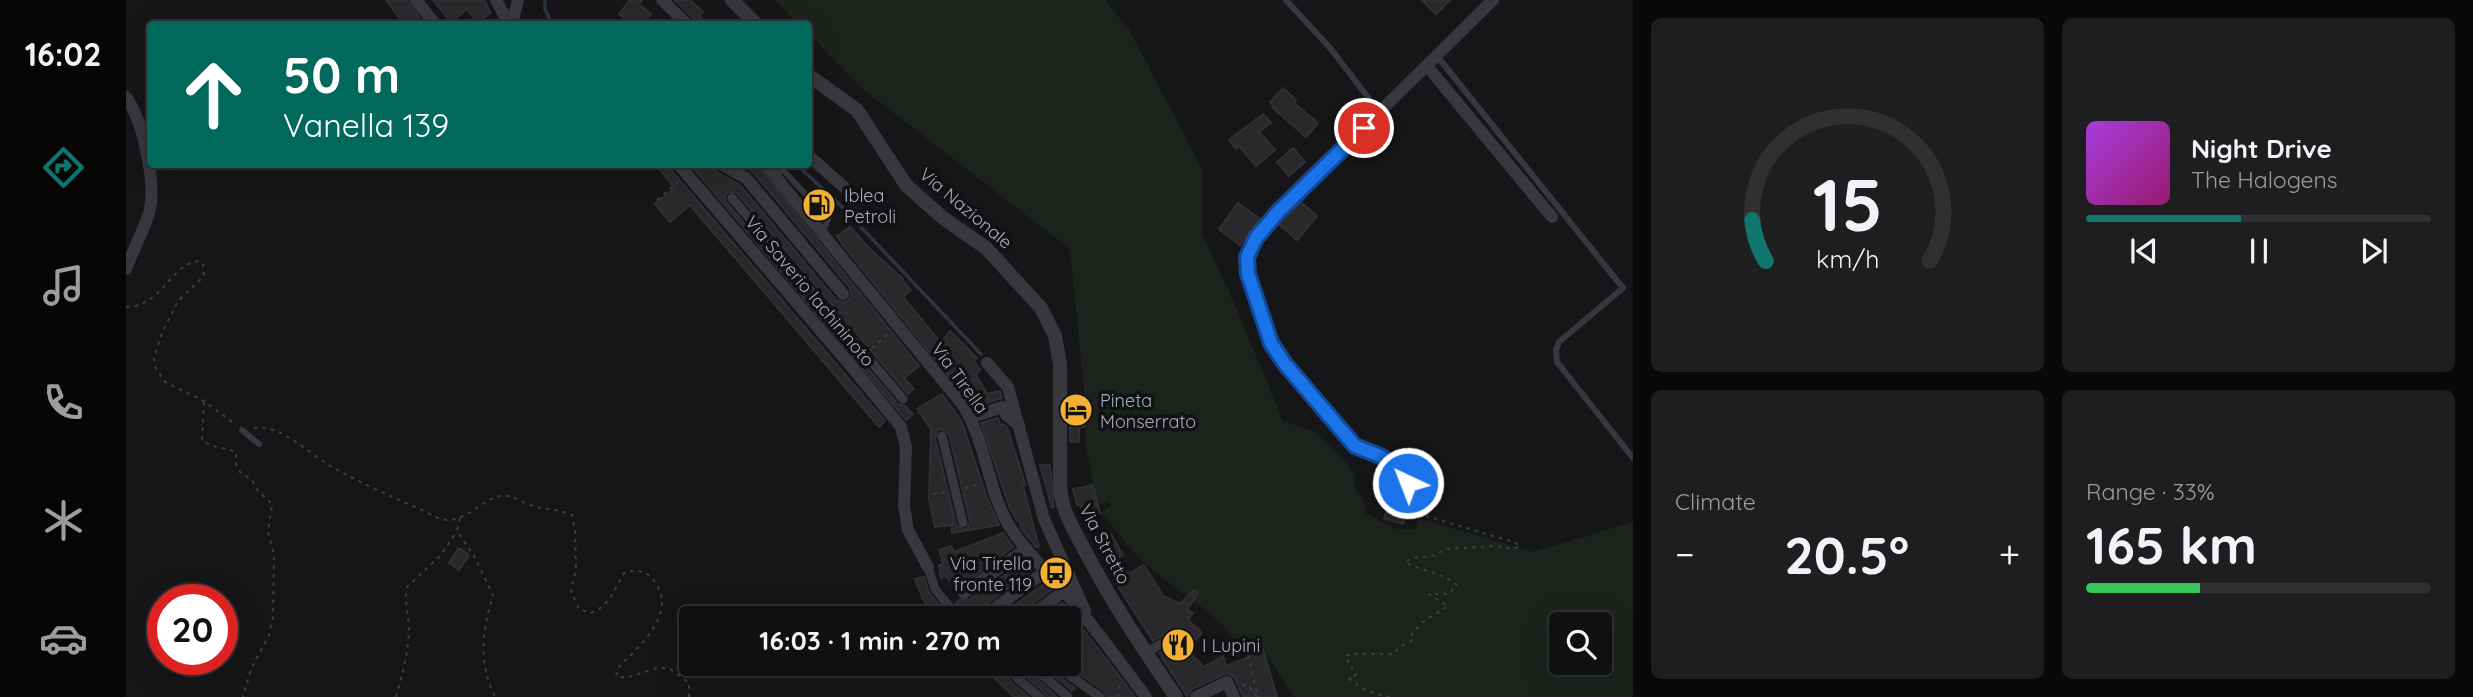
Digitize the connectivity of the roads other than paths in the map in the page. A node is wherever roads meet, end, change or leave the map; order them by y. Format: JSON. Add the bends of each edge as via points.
{"nodes":[{"id":1,"x":416,"y":0,"type":"edge"},
{"id":2,"x":495,"y":0,"type":"edge"},
{"id":3,"x":518,"y":0,"type":"edge"},
{"id":4,"x":662,"y":0,"type":"edge"},
{"id":5,"x":732,"y":0,"type":"edge"},
{"id":6,"x":1286,"y":0,"type":"edge"},
{"id":7,"x":1493,"y":0,"type":"edge"},
{"id":8,"x":433,"y":21,"type":"edge"},
{"id":9,"x":508,"y":21,"type":"edge"},
{"id":10,"x":511,"y":21,"type":"edge"},
{"id":11,"x":684,"y":21,"type":"edge"},
{"id":12,"x":753,"y":21,"type":"edge"},
{"id":13,"x":1437,"y":56,"type":"junction"},
{"id":14,"x":1427,"y":66,"type":"junction"},
{"id":15,"x":812,"y":78,"type":"edge"},
{"id":16,"x":126,"y":97,"type":"edge"},
{"id":17,"x":1381,"y":111,"type":"junction"},
{"id":18,"x":147,"y":154,"type":"edge"},
{"id":19,"x":812,"y":159,"type":"edge"},
{"id":20,"x":148,"y":168,"type":"edge"},
{"id":21,"x":728,"y":168,"type":"edge"},
{"id":22,"x":765,"y":168,"type":"edge"},
{"id":23,"x":768,"y":168,"type":"edge"},
{"id":24,"x":682,"y":169,"type":"edge"},
{"id":25,"x":746,"y":178,"type":"junction"},
{"id":26,"x":855,"y":197,"type":"dead end"},
{"id":27,"x":732,"y":198,"type":"dead end"},
{"id":28,"x":1552,"y":216,"type":"dead end"},
{"id":29,"x":819,"y":231,"type":"junction"},
{"id":30,"x":800,"y":241,"type":"junction"},
{"id":31,"x":126,"y":269,"type":"edge"},
{"id":32,"x":843,"y":294,"type":"dead end"},
{"id":33,"x":1059,"y":349,"type":"joint"},
{"id":34,"x":987,"y":363,"type":"dead end"},
{"id":35,"x":902,"y":399,"type":"dead end"},
{"id":36,"x":971,"y":417,"type":"junction"},
{"id":37,"x":1019,"y":425,"type":"junction"},
{"id":38,"x":242,"y":430,"type":"road end"},
{"id":39,"x":1343,"y":431,"type":"joint"},
{"id":40,"x":942,"y":436,"type":"dead end"},
{"id":41,"x":258,"y":444,"type":"dead end"},
{"id":42,"x":1633,"y":458,"type":"edge"},
{"id":43,"x":1403,"y":491,"type":"road end"},
{"id":44,"x":963,"y":523,"type":"dead end"},
{"id":45,"x":1026,"y":549,"type":"junction"},
{"id":46,"x":928,"y":567,"type":"joint"},
{"id":47,"x":1046,"y":571,"type":"junction"},
{"id":48,"x":1064,"y":591,"type":"junction"},
{"id":49,"x":964,"y":593,"type":"dead end"},
{"id":50,"x":949,"y":606,"type":"edge"},
{"id":51,"x":998,"y":606,"type":"edge"},
{"id":52,"x":1044,"y":606,"type":"edge"},
{"id":53,"x":1085,"y":617,"type":"junction"},
{"id":54,"x":1081,"y":618,"type":"edge"},
{"id":55,"x":1171,"y":638,"type":"road end"},
{"id":56,"x":1146,"y":653,"type":"junction"},
{"id":57,"x":1016,"y":676,"type":"edge"},
{"id":58,"x":1044,"y":676,"type":"edge"},
{"id":59,"x":1070,"y":676,"type":"edge"},
{"id":60,"x":1082,"y":685,"type":"junction"},
{"id":61,"x":1040,"y":697,"type":"edge"},
{"id":62,"x":1069,"y":697,"type":"edge"},
{"id":63,"x":1100,"y":697,"type":"edge"},
{"id":64,"x":1146,"y":697,"type":"edge"},
{"id":65,"x":1176,"y":697,"type":"edge"},
{"id":66,"x":1196,"y":697,"type":"edge"},
{"id":67,"x":1234,"y":697,"type":"edge"}],
"edges":[{"from":1,"to":8,"type":"street"},
{"from":2,"to":9,"type":"street"},
{"from":3,"to":10,"type":"street"},
{"from":4,"to":11,"type":"street"},
{"from":5,"to":12,"type":"street"},
{"from":6,"to":17,"type":"lane"},
{"from":7,"to":13,"type":"street"},
{"from":13,"to":14,"type":"street"},
{"from":13,"to":42,"type":"lane","via":[[1623,288],[1559,342],[1556,350],[1557,362]]},
{"from":14,"to":17,"type":"street"},
{"from":14,"to":28,"type":"street"},
{"from":15,"to":33,"type":"street","name":"Via Nazionale","via":[[858,110],[906,185],[986,248],[1023,286],[1041,308]]},
{"from":16,"to":18,"type":"street"},
{"from":17,"to":39,"type":"street","via":[[1278,212],[1247,257],[1248,274],[1271,343]]},
{"from":19,"to":26,"type":"street"},
{"from":20,"to":31,"type":"street","via":[[152,201]]},
{"from":21,"to":25,"type":"street"},
{"from":22,"to":25,"type":"street"},
{"from":23,"to":29,"type":"street","name":"Via Tirella"},
{"from":24,"to":46,"type":"street","name":"Via Saverio Iachininoto","via":[[901,428],[906,446],[908,530]]},
{"from":25,"to":30,"type":"street"},
{"from":27,"to":35,"type":"street"},
{"from":29,"to":30,"type":"street"},
{"from":29,"to":36,"type":"street","name":"Via Tirella"},
{"from":30,"to":32,"type":"street"},
{"from":33,"to":56,"type":"street","name":"Via Stretto","via":[[1060,497],[1095,571]]},
{"from":34,"to":37,"type":"street","via":[[1008,387]]},
{"from":36,"to":37,"type":"street","via":[[1003,407]]},
{"from":36,"to":45,"type":"street","name":"Via Tirella","via":[[1000,506]]},
{"from":37,"to":53,"type":"street","via":[[1044,519]]},
{"from":38,"to":41,"type":"lane"},
{"from":39,"to":43,"type":"lane","via":[[1355,446],[1403,470],[1409,477]]},
{"from":40,"to":44,"type":"street"},
{"from":45,"to":47,"type":"street","name":"Via Tirella"},
{"from":45,"to":49,"type":"street"},
{"from":46,"to":50,"type":"street","via":[[935,589]]},
{"from":47,"to":48,"type":"street","name":"Via Tirella"},
{"from":47,"to":51,"type":"street"},
{"from":48,"to":52,"type":"street"},
{"from":48,"to":53,"type":"street","name":"Via Tirella"},
{"from":53,"to":54,"type":"street"},
{"from":53,"to":64,"type":"street","name":"Via Tirella"},
{"from":55,"to":56,"type":"street"},
{"from":56,"to":65,"type":"street","name":"Via Stretto"},
{"from":57,"to":61,"type":"street"},
{"from":58,"to":62,"type":"street"},
{"from":59,"to":60,"type":"street"},
{"from":60,"to":62,"type":"street"},
{"from":60,"to":63,"type":"street"},
{"from":66,"to":67,"type":"street","via":[[1227,682]]}]}
